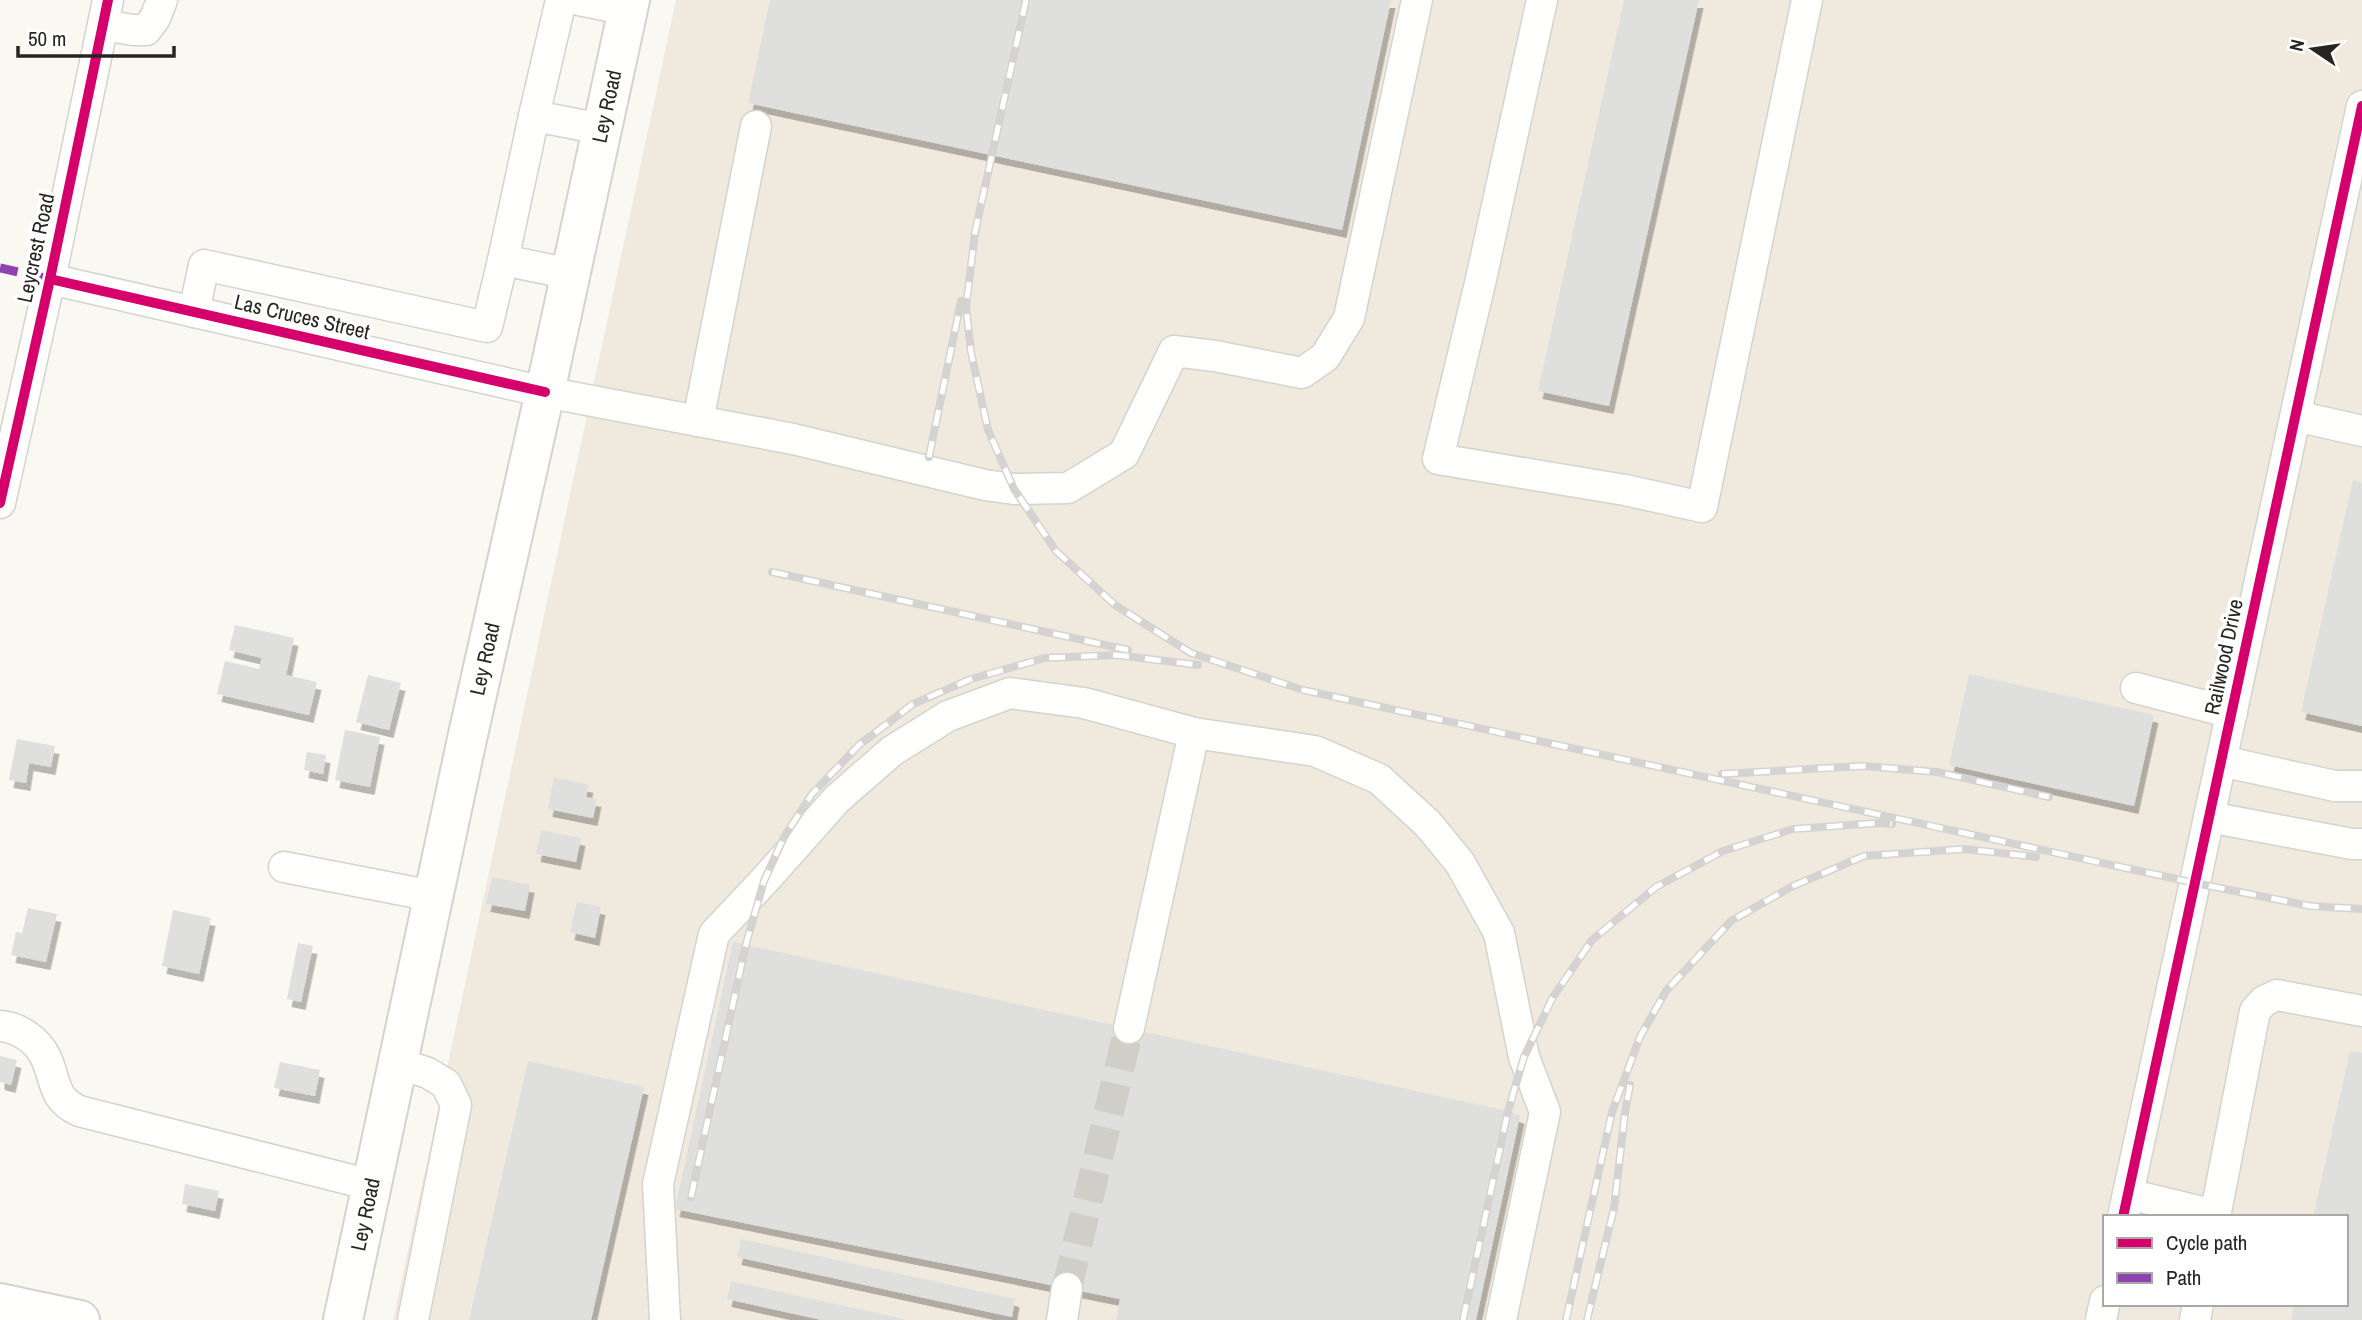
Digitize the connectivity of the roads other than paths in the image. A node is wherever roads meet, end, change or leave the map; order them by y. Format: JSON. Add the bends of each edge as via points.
{"nodes":[{"id":1,"x":162,"y":0,"type":"edge"},
{"id":2,"x":561,"y":0,"type":"edge"},
{"id":3,"x":579,"y":0,"type":"edge"},
{"id":4,"x":1417,"y":0,"type":"edge"},
{"id":5,"x":1542,"y":0,"type":"edge"},
{"id":6,"x":1807,"y":0,"type":"edge"},
{"id":7,"x":629,"y":5,"type":"edge"},
{"id":8,"x":105,"y":12,"type":"edge"},
{"id":9,"x":2362,"y":106,"type":"edge"},
{"id":10,"x":534,"y":116,"type":"junction"},
{"id":11,"x":757,"y":126,"type":"dead end"},
{"id":12,"x":602,"y":129,"type":"junction"},
{"id":13,"x":503,"y":260,"type":"junction"},
{"id":14,"x":571,"y":274,"type":"junction"},
{"id":15,"x":50,"y":279,"type":"junction"},
{"id":16,"x":194,"y":312,"type":"junction"},
{"id":17,"x":545,"y":392,"type":"junction"},
{"id":18,"x":2296,"y":416,"type":"junction"},
{"id":19,"x":698,"y":421,"type":"junction"},
{"id":20,"x":2362,"y":431,"type":"edge"},
{"id":21,"x":0,"y":503,"type":"edge"},
{"id":22,"x":2136,"y":688,"type":"dead end"},
{"id":23,"x":2232,"y":713,"type":"junction"},
{"id":24,"x":1194,"y":733,"type":"junction"},
{"id":25,"x":2221,"y":761,"type":"junction"},
{"id":26,"x":2362,"y":786,"type":"edge"},
{"id":27,"x":2209,"y":817,"type":"junction"},
{"id":28,"x":2362,"y":844,"type":"edge"},
{"id":29,"x":284,"y":867,"type":"dead end"},
{"id":30,"x":433,"y":896,"type":"junction"},
{"id":31,"x":2362,"y":1011,"type":"edge"},
{"id":32,"x":0,"y":1026,"type":"edge"},
{"id":33,"x":1129,"y":1028,"type":"tunnel mouth"},
{"id":34,"x":398,"y":1063,"type":"junction"},
{"id":35,"x":372,"y":1185,"type":"junction"},
{"id":36,"x":2125,"y":1206,"type":"edge"},
{"id":37,"x":2206,"y":1215,"type":"edge"},
{"id":38,"x":2215,"y":1215,"type":"edge"},
{"id":39,"x":1067,"y":1289,"type":"tunnel mouth"},
{"id":40,"x":0,"y":1303,"type":"edge"},
{"id":41,"x":66,"y":1318,"type":"edge"},
{"id":42,"x":343,"y":1320,"type":"edge"},
{"id":43,"x":413,"y":1320,"type":"edge"},
{"id":44,"x":665,"y":1320,"type":"edge"},
{"id":45,"x":1062,"y":1320,"type":"edge"},
{"id":46,"x":1500,"y":1320,"type":"edge"}],
"edges":[{"from":1,"to":8,"type":"street","via":[[146,30],[133,30]]},
{"from":2,"to":10,"type":"street"},
{"from":3,"to":7,"type":"street"},
{"from":4,"to":19,"type":"street","name":"Las Cruces Street","via":[[1349,318],[1325,357],[1303,373],[1174,351],[1124,454],[1068,488],[985,485]]},
{"from":5,"to":6,"type":"street","via":[[1438,459],[1702,507]]},
{"from":7,"to":12,"type":"main road","name":"Ley Road"},
{"from":8,"to":15,"type":"street","name":"Leycrest Road"},
{"from":9,"to":18,"type":"street","name":"Railwood Drive"},
{"from":10,"to":12,"type":"street"},
{"from":10,"to":13,"type":"street"},
{"from":11,"to":19,"type":"street"},
{"from":12,"to":14,"type":"main road","name":"Ley Road"},
{"from":13,"to":14,"type":"street"},
{"from":13,"to":16,"type":"street","via":[[487,327],[204,265]]},
{"from":14,"to":17,"type":"main road","name":"Ley Road"},
{"from":15,"to":16,"type":"street","name":"Las Cruces Street"},
{"from":15,"to":21,"type":"street","name":"Leycrest Road"},
{"from":16,"to":17,"type":"street","name":"Las Cruces Street"},
{"from":17,"to":19,"type":"street","name":"Las Cruces Street"},
{"from":17,"to":30,"type":"main road","name":"Ley Road"},
{"from":18,"to":20,"type":"street"},
{"from":18,"to":23,"type":"street","name":"Railwood Drive"},
{"from":22,"to":23,"type":"street"},
{"from":23,"to":25,"type":"street","name":"Railwood Drive"},
{"from":24,"to":33,"type":"street"},
{"from":24,"to":44,"type":"street","via":[[1084,703],[1010,692],[948,716],[892,751],[837,799],[714,934],[658,1184]]},
{"from":24,"to":46,"type":"street","via":[[1315,751],[1379,779],[1460,863],[1499,933],[1524,1057],[1545,1112]]},
{"from":25,"to":26,"type":"street","via":[[2335,786]]},
{"from":25,"to":27,"type":"street","name":"Railwood Drive"},
{"from":27,"to":28,"type":"street"},
{"from":27,"to":36,"type":"street","name":"Railwood Drive"},
{"from":29,"to":30,"type":"street"},
{"from":30,"to":34,"type":"main road","name":"Ley Road"},
{"from":31,"to":38,"type":"street","via":[[2277,995],[2255,1010]]},
{"from":32,"to":35,"type":"street","via":[[31,1038],[45,1056],[54,1086],[67,1105],[79,1111]]},
{"from":34,"to":35,"type":"main road","name":"Ley Road"},
{"from":34,"to":43,"type":"street","via":[[446,1084],[456,1105]]},
{"from":35,"to":42,"type":"main road","name":"Ley Road"},
{"from":36,"to":37,"type":"street"},
{"from":39,"to":45,"type":"street"},
{"from":40,"to":41,"type":"main road"}]}
